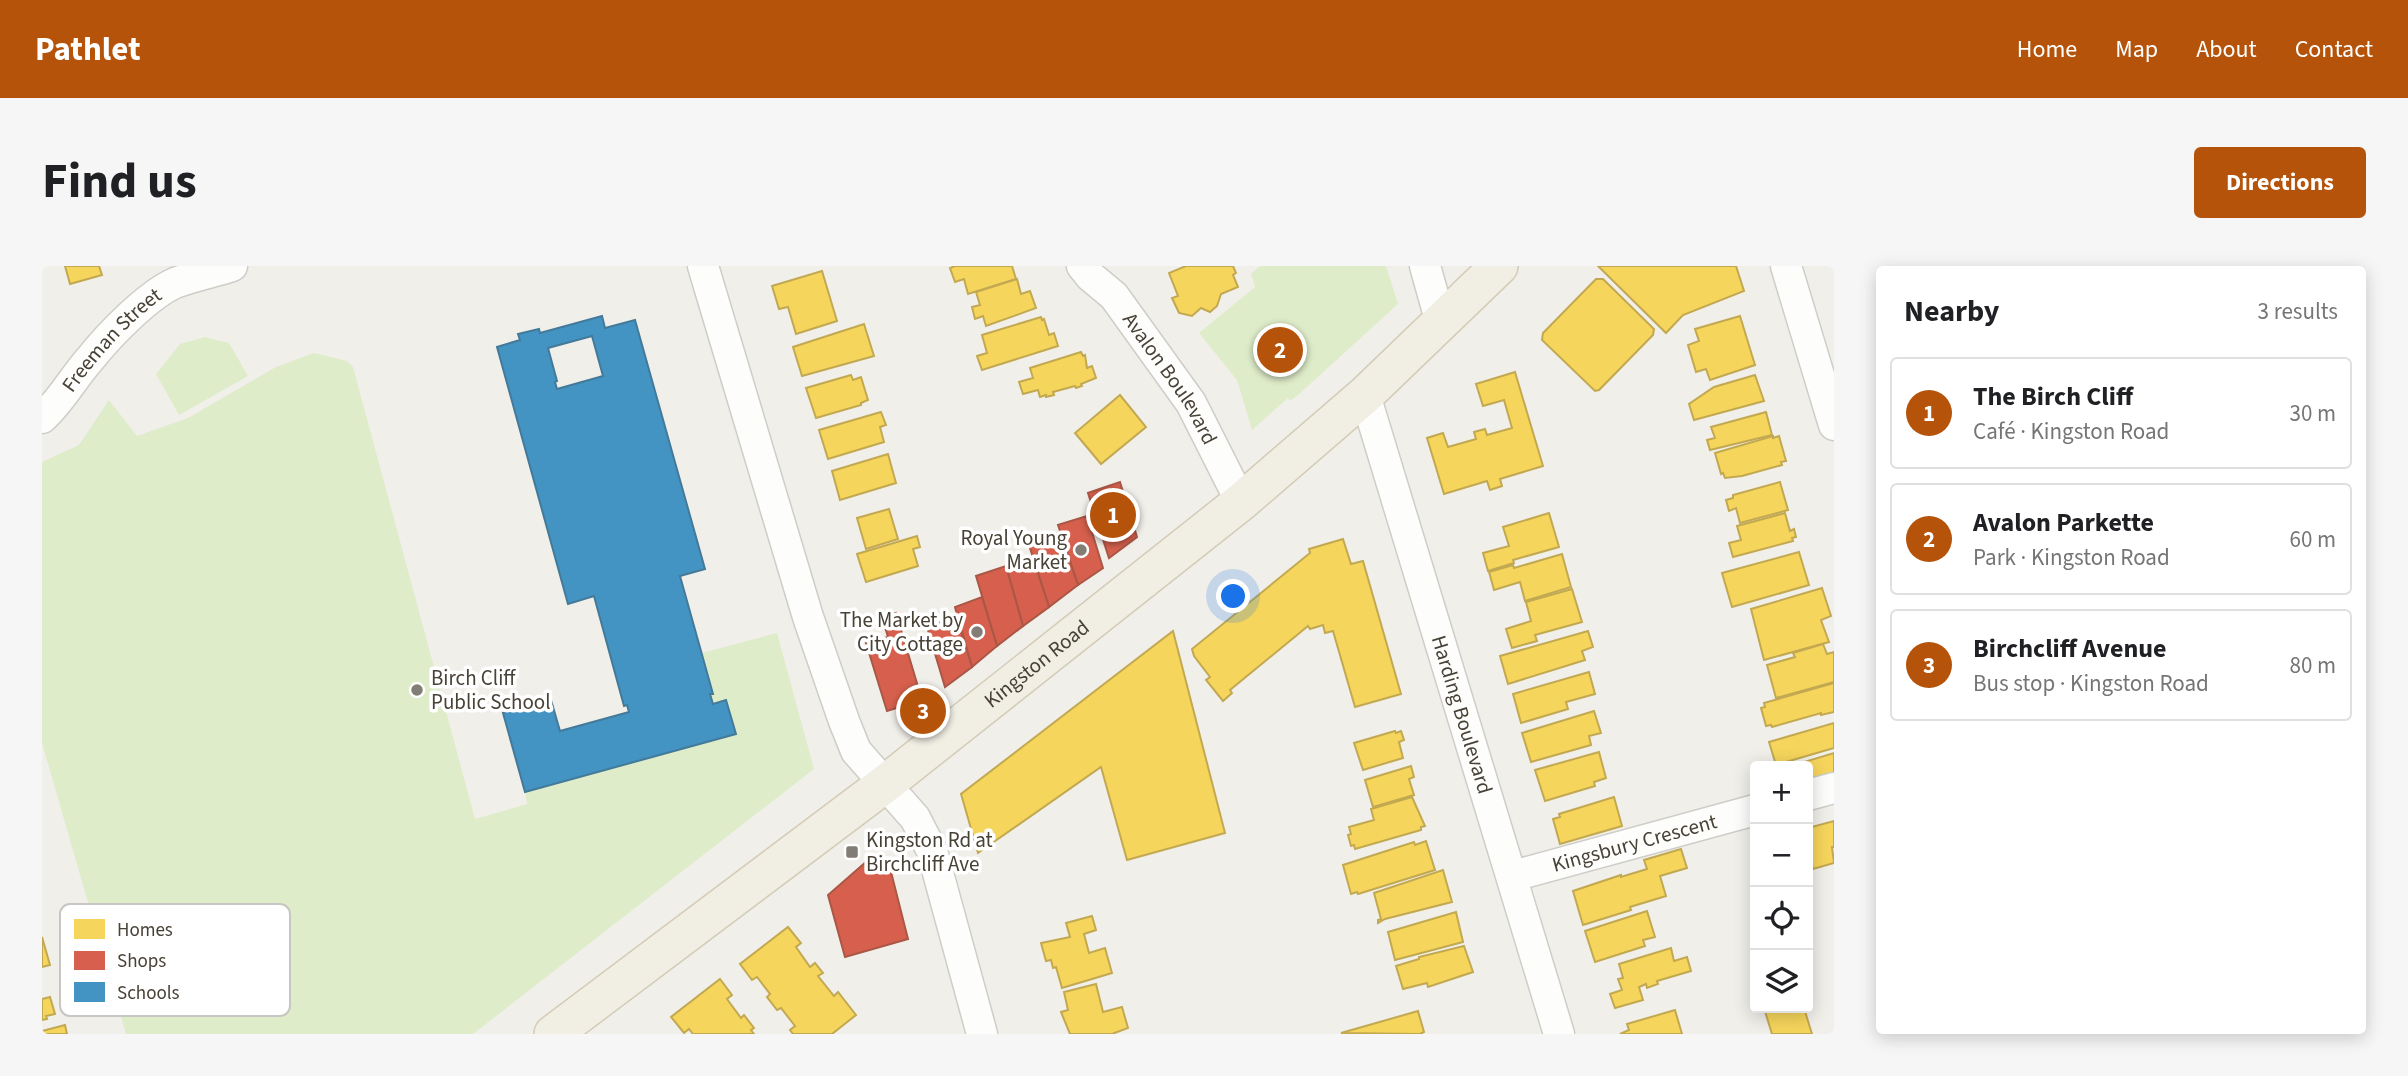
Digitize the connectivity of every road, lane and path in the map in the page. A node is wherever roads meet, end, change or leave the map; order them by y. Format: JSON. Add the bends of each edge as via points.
{"nodes":[{"id":1,"x":232,"y":266,"type":"edge"},
{"id":2,"x":703,"y":266,"type":"edge"},
{"id":3,"x":1083,"y":266,"type":"edge"},
{"id":4,"x":1425,"y":266,"type":"edge"},
{"id":5,"x":1499,"y":266,"type":"edge"},
{"id":6,"x":1786,"y":266,"type":"edge"},
{"id":7,"x":171,"y":275,"type":"edge"},
{"id":8,"x":1441,"y":323,"type":"junction"},
{"id":9,"x":1365,"y":395,"type":"junction"},
{"id":10,"x":42,"y":418,"type":"edge"},
{"id":11,"x":1834,"y":425,"type":"edge"},
{"id":12,"x":1241,"y":502,"type":"junction"},
{"id":13,"x":885,"y":784,"type":"junction"},
{"id":14,"x":1834,"y":788,"type":"edge"},
{"id":15,"x":1813,"y":794,"type":"edge"},
{"id":16,"x":1750,"y":811,"type":"edge"},
{"id":17,"x":1513,"y":877,"type":"junction"},
{"id":18,"x":553,"y":1034,"type":"edge"},
{"id":19,"x":982,"y":1034,"type":"edge"},
{"id":20,"x":1559,"y":1034,"type":"edge"}],
"edges":[{"from":1,"to":7,"type":"street","name":"Freeman Street"},
{"from":2,"to":13,"type":"street","via":[[835,695],[856,751]]},
{"from":3,"to":12,"type":"street","name":"Avalon Boulevard","via":[[1114,296],[1191,403]]},
{"from":4,"to":8,"type":"street"},
{"from":5,"to":8,"type":"main road","name":"Kingston Road"},
{"from":6,"to":11,"type":"street"},
{"from":7,"to":10,"type":"street","name":"Freeman Street","via":[[120,325]]},
{"from":8,"to":9,"type":"main road","name":"Kingston Road"},
{"from":9,"to":12,"type":"main road","name":"Kingston Road"},
{"from":9,"to":17,"type":"street","name":"Harding Boulevard"},
{"from":12,"to":13,"type":"main road","name":"Kingston Road"},
{"from":13,"to":18,"type":"main road","name":"Kingston Road"},
{"from":13,"to":19,"type":"street","via":[[915,818],[932,851]]},
{"from":14,"to":15,"type":"street"},
{"from":16,"to":17,"type":"street","name":"Kingsbury Crescent"},
{"from":17,"to":20,"type":"street","name":"Harding Boulevard"}]}
